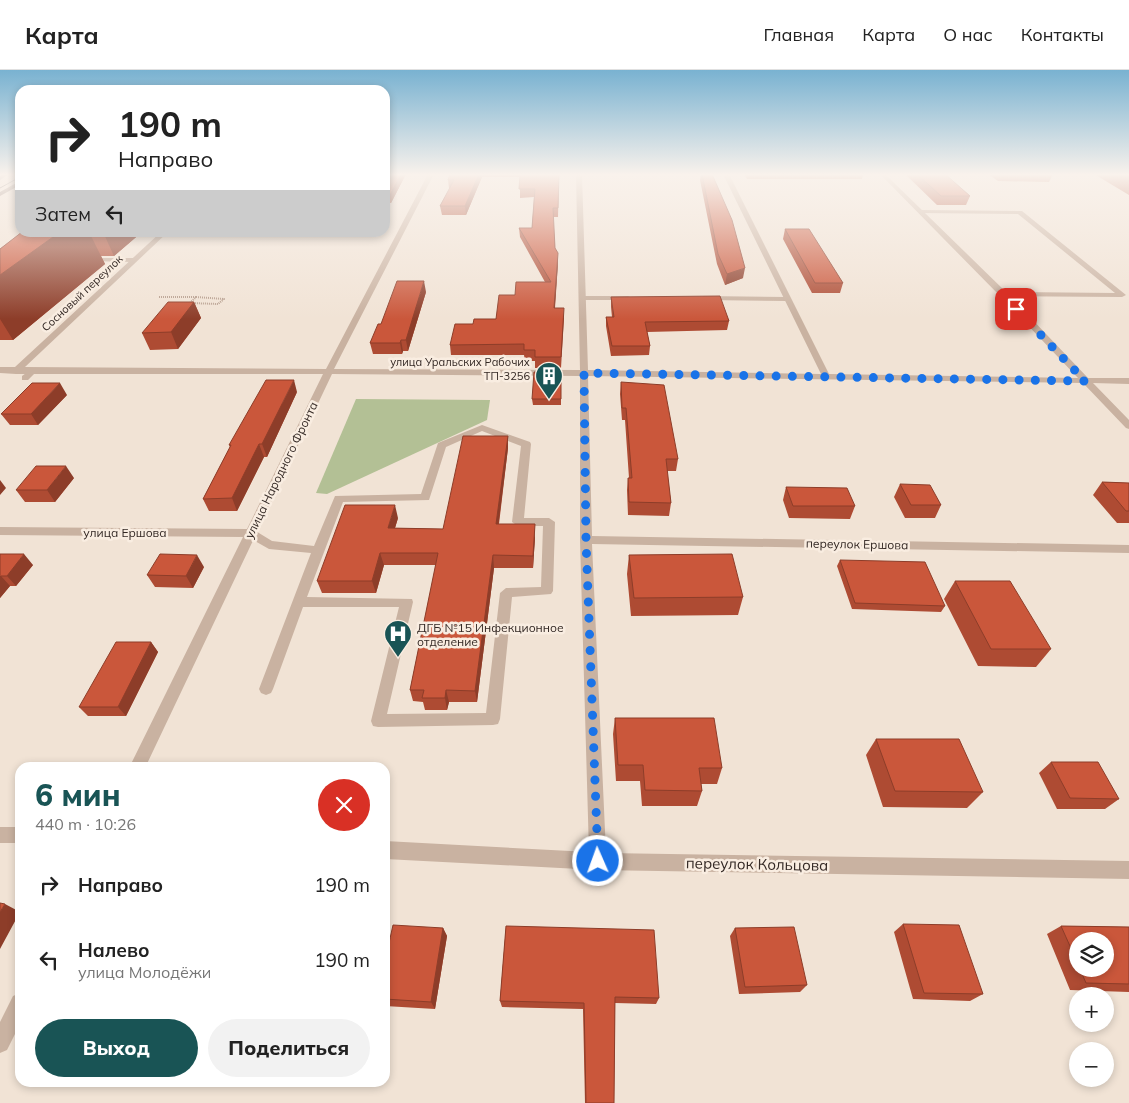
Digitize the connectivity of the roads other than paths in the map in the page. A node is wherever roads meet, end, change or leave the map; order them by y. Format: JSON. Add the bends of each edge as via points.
{"nodes":[{"id":1,"x":406,"y":222,"type":"edge"},
{"id":2,"x":581,"y":222,"type":"edge"},
{"id":3,"x":750,"y":222,"type":"edge"},
{"id":4,"x":931,"y":222,"type":"edge"},
{"id":5,"x":1033,"y":222,"type":"edge"},
{"id":6,"x":159,"y":237,"type":"edge"},
{"id":7,"x":77,"y":259,"type":"dead end"},
{"id":8,"x":101,"y":260,"type":"junction"},
{"id":9,"x":134,"y":260,"type":"junction"},
{"id":10,"x":90,"y":269,"type":"dead end"},
{"id":11,"x":1003,"y":294,"type":"junction"},
{"id":12,"x":583,"y":298,"type":"junction"},
{"id":13,"x":642,"y":298,"type":"edge"},
{"id":14,"x":700,"y":298,"type":"edge"},
{"id":15,"x":787,"y":299,"type":"junction"},
{"id":16,"x":0,"y":370,"type":"edge"},
{"id":17,"x":16,"y":371,"type":"junction"},
{"id":18,"x":33,"y":371,"type":"junction"},
{"id":19,"x":328,"y":373,"type":"junction"},
{"id":20,"x":584,"y":373,"type":"junction"},
{"id":21,"x":25,"y":378,"type":"dead end"},
{"id":22,"x":827,"y":378,"type":"junction"},
{"id":23,"x":1085,"y":381,"type":"junction"},
{"id":24,"x":1129,"y":381,"type":"edge"},
{"id":25,"x":1129,"y":426,"type":"edge"},
{"id":26,"x":0,"y":531,"type":"edge"},
{"id":27,"x":250,"y":533,"type":"junction"},
{"id":28,"x":586,"y":540,"type":"junction"},
{"id":29,"x":1129,"y":549,"type":"edge"},
{"id":30,"x":318,"y":550,"type":"junction"},
{"id":31,"x":298,"y":602,"type":"junction"},
{"id":32,"x":266,"y":689,"type":"dead end"},
{"id":33,"x":140,"y":762,"type":"edge"},
{"id":34,"x":0,"y":835,"type":"edge"},
{"id":35,"x":15,"y":836,"type":"edge"},
{"id":36,"x":390,"y":850,"type":"edge"},
{"id":37,"x":598,"y":861,"type":"junction"},
{"id":38,"x":1129,"y":870,"type":"edge"},
{"id":39,"x":15,"y":1013,"type":"edge"},
{"id":40,"x":0,"y":1043,"type":"edge"}],
"edges":[{"from":1,"to":19,"type":"street","name":"улица Народного Фронта"},
{"from":2,"to":12,"type":"street"},
{"from":3,"to":15,"type":"street"},
{"from":4,"to":11,"type":"street"},
{"from":5,"to":11,"type":"street","via":[[1122,295]]},
{"from":6,"to":9,"type":"street","name":"Сосновый переулок"},
{"from":7,"to":8,"type":"street"},
{"from":8,"to":9,"type":"street"},
{"from":8,"to":10,"type":"street"},
{"from":9,"to":17,"type":"street","name":"Сосновый переулок"},
{"from":11,"to":23,"type":"street"},
{"from":12,"to":13,"type":"street"},
{"from":12,"to":20,"type":"street"},
{"from":14,"to":15,"type":"street"},
{"from":15,"to":22,"type":"street"},
{"from":16,"to":17,"type":"street","name":"улица Уральских Рабочих"},
{"from":17,"to":18,"type":"street","name":"улица Уральских Рабочих"},
{"from":18,"to":19,"type":"street","name":"улица Уральских Рабочих"},
{"from":18,"to":21,"type":"street"},
{"from":19,"to":20,"type":"street","name":"улица Уральских Рабочих"},
{"from":19,"to":27,"type":"street","name":"улица Народного Фронта"},
{"from":20,"to":22,"type":"street","name":"улица Уральских Рабочих"},
{"from":20,"to":28,"type":"street"},
{"from":22,"to":23,"type":"street","name":"улица Уральских Рабочих"},
{"from":23,"to":24,"type":"street","name":"улица Уральских Рабочих"},
{"from":23,"to":25,"type":"street"},
{"from":26,"to":27,"type":"street","name":"улица Ершова"},
{"from":27,"to":30,"type":"street","via":[[268,545]]},
{"from":27,"to":33,"type":"street","name":"улица Народного Фронта"},
{"from":28,"to":29,"type":"street","name":"переулок Ершова"},
{"from":28,"to":37,"type":"street"},
{"from":30,"to":31,"type":"street"},
{"from":30,"to":31,"type":"street","via":[[339,498],[425,498],[442,445],[482,428],[526,444],[518,522],[549,522],[546,591],[506,593],[493,719],[378,721],[407,602]]},
{"from":31,"to":32,"type":"street"},
{"from":34,"to":35,"type":"street"},
{"from":36,"to":37,"type":"street","name":"переулок Кольцова"},
{"from":37,"to":38,"type":"street","name":"переулок Кольцова"},
{"from":39,"to":40,"type":"street"}]}
